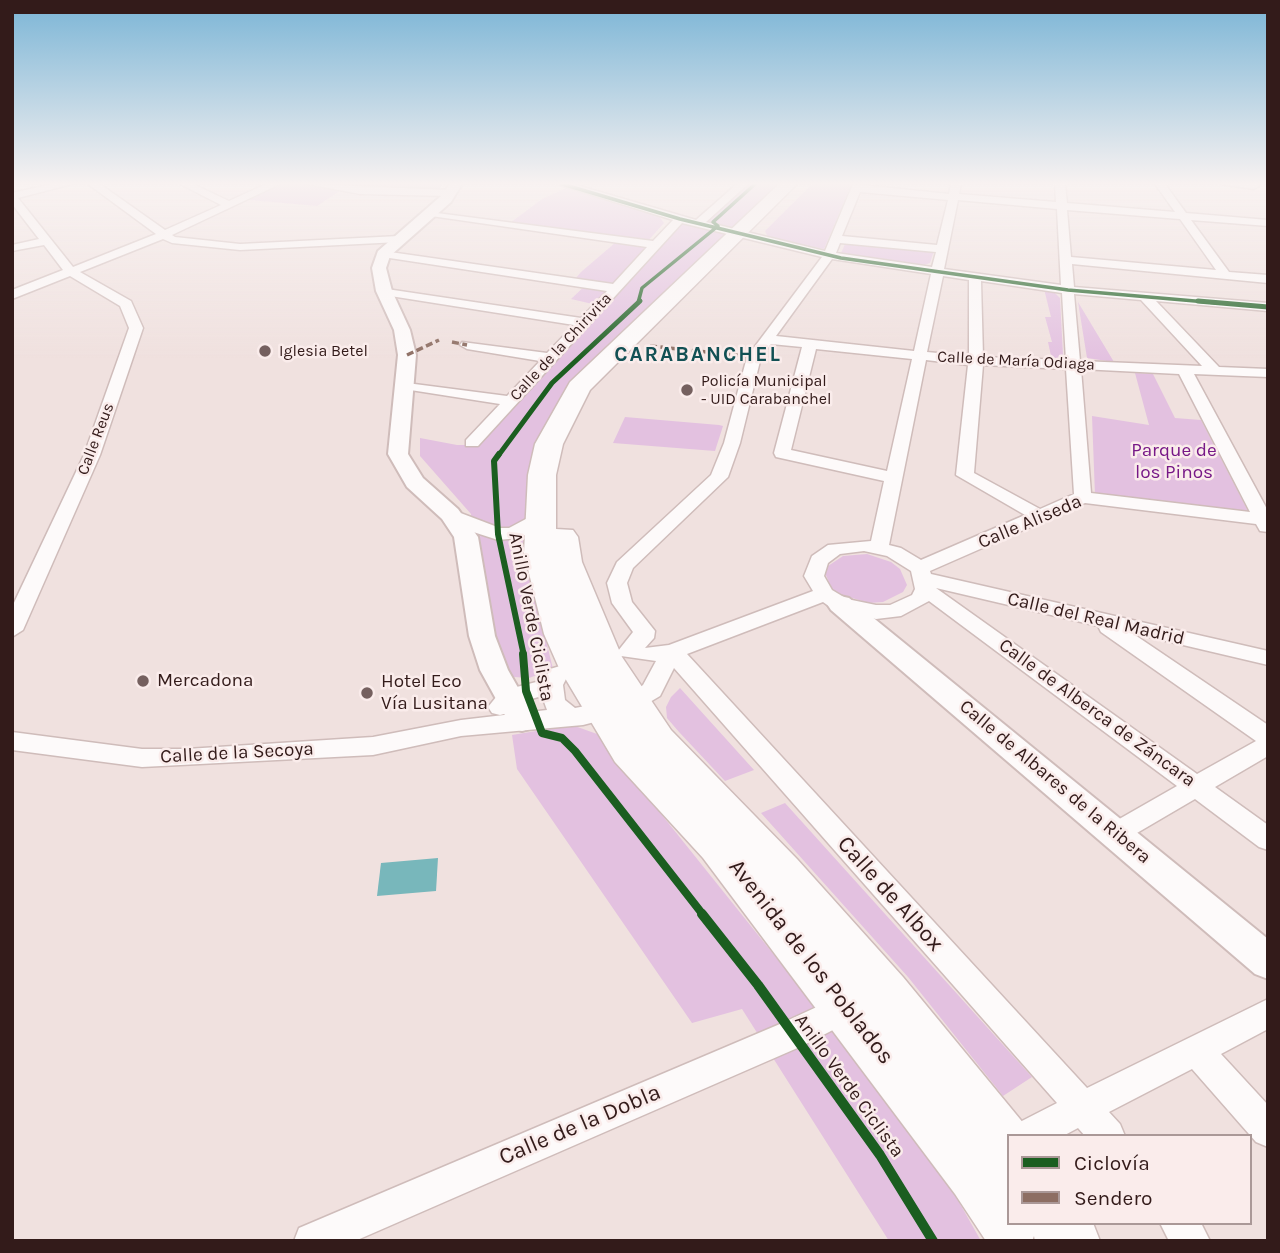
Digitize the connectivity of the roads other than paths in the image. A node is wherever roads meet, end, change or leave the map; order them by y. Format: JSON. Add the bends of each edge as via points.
{"nodes":[{"id":1,"x":38,"y":242,"type":"edge"},
{"id":2,"x":47,"y":242,"type":"edge"},
{"id":3,"x":146,"y":242,"type":"edge"},
{"id":4,"x":196,"y":242,"type":"edge"},
{"id":5,"x":395,"y":242,"type":"edge"},
{"id":6,"x":628,"y":242,"type":"edge"},
{"id":7,"x":657,"y":242,"type":"edge"},
{"id":8,"x":736,"y":242,"type":"edge"},
{"id":9,"x":737,"y":242,"type":"edge"},
{"id":10,"x":776,"y":242,"type":"edge"},
{"id":11,"x":834,"y":242,"type":"edge"},
{"id":12,"x":873,"y":242,"type":"edge"},
{"id":13,"x":944,"y":242,"type":"edge"},
{"id":14,"x":1064,"y":242,"type":"edge"},
{"id":15,"x":1202,"y":242,"type":"edge"},
{"id":16,"x":391,"y":246,"type":"junction"},
{"id":17,"x":654,"y":246,"type":"junction"},
{"id":18,"x":12,"y":247,"type":"edge"},
{"id":19,"x":943,"y":249,"type":"junction"},
{"id":20,"x":829,"y":255,"type":"junction"},
{"id":21,"x":1065,"y":260,"type":"junction"},
{"id":22,"x":70,"y":271,"type":"junction"},
{"id":23,"x":939,"y":273,"type":"junction"},
{"id":24,"x":1225,"y":275,"type":"junction"},
{"id":25,"x":975,"y":277,"type":"junction"},
{"id":26,"x":1268,"y":279,"type":"edge"},
{"id":27,"x":615,"y":288,"type":"junction"},
{"id":28,"x":1068,"y":290,"type":"junction"},
{"id":29,"x":384,"y":291,"type":"junction"},
{"id":30,"x":12,"y":295,"type":"edge"},
{"id":31,"x":1144,"y":296,"type":"junction"},
{"id":32,"x":1268,"y":307,"type":"edge"},
{"id":33,"x":582,"y":322,"type":"junction"},
{"id":34,"x":765,"y":339,"type":"junction"},
{"id":35,"x":467,"y":345,"type":"dead end"},
{"id":36,"x":810,"y":345,"type":"junction"},
{"id":37,"x":920,"y":356,"type":"junction"},
{"id":38,"x":550,"y":358,"type":"junction"},
{"id":39,"x":976,"y":359,"type":"junction"},
{"id":40,"x":1072,"y":363,"type":"junction"},
{"id":41,"x":1183,"y":368,"type":"junction"},
{"id":42,"x":1214,"y":370,"type":"junction"},
{"id":43,"x":1268,"y":373,"type":"edge"},
{"id":44,"x":404,"y":385,"type":"junction"},
{"id":45,"x":511,"y":401,"type":"junction"},
{"id":46,"x":472,"y":443,"type":"dead end"},
{"id":47,"x":893,"y":478,"type":"junction"},
{"id":48,"x":1083,"y":497,"type":"junction"},
{"id":49,"x":450,"y":514,"type":"junction"},
{"id":50,"x":1040,"y":516,"type":"junction"},
{"id":51,"x":539,"y":517,"type":"junction"},
{"id":52,"x":1266,"y":523,"type":"edge"},
{"id":53,"x":879,"y":547,"type":"junction"},
{"id":54,"x":924,"y":579,"type":"junction"},
{"id":55,"x":833,"y":599,"type":"junction"},
{"id":56,"x":1097,"y":619,"type":"junction"},
{"id":57,"x":575,"y":629,"type":"junction"},
{"id":58,"x":12,"y":630,"type":"edge"},
{"id":59,"x":1268,"y":658,"type":"edge"},
{"id":60,"x":494,"y":670,"type":"junction"},
{"id":61,"x":615,"y":690,"type":"junction"},
{"id":62,"x":515,"y":709,"type":"junction"},
{"id":63,"x":1268,"y":737,"type":"edge"},
{"id":64,"x":12,"y":741,"type":"edge"},
{"id":65,"x":1268,"y":745,"type":"edge"},
{"id":66,"x":1199,"y":786,"type":"junction"},
{"id":67,"x":1116,"y":833,"type":"junction"},
{"id":68,"x":1268,"y":839,"type":"edge"},
{"id":69,"x":1268,"y":962,"type":"edge"},
{"id":70,"x":847,"y":1007,"type":"junction"},
{"id":71,"x":1268,"y":1013,"type":"edge"},
{"id":72,"x":1196,"y":1050,"type":"junction"},
{"id":73,"x":1084,"y":1107,"type":"junction"},
{"id":74,"x":1268,"y":1130,"type":"edge"},
{"id":75,"x":1034,"y":1134,"type":"edge"},
{"id":76,"x":1106,"y":1134,"type":"edge"},
{"id":77,"x":1007,"y":1138,"type":"edge"},
{"id":78,"x":1007,"y":1220,"type":"edge"},
{"id":79,"x":1010,"y":1225,"type":"edge"},
{"id":80,"x":1059,"y":1225,"type":"edge"},
{"id":81,"x":1180,"y":1225,"type":"edge"},
{"id":82,"x":313,"y":1241,"type":"edge"},
{"id":83,"x":1020,"y":1241,"type":"edge"},
{"id":84,"x":1070,"y":1241,"type":"edge"},
{"id":85,"x":1192,"y":1241,"type":"edge"}],
"edges":[{"from":1,"to":18,"type":"street"},
{"from":2,"to":22,"type":"street"},
{"from":3,"to":22,"type":"street"},
{"from":4,"to":16,"type":"street","via":[[240,247]]},
{"from":5,"to":16,"type":"street"},
{"from":6,"to":17,"type":"street"},
{"from":7,"to":17,"type":"street","name":"Calle de la Chirivita"},
{"from":8,"to":51,"type":"main road","via":[[579,387],[549,444]]},
{"from":9,"to":57,"type":"main road","via":[[607,373],[572,430],[559,476],[559,515]]},
{"from":10,"to":20,"type":"street"},
{"from":11,"to":20,"type":"street"},
{"from":12,"to":19,"type":"street"},
{"from":13,"to":19,"type":"street"},
{"from":14,"to":21,"type":"street"},
{"from":15,"to":24,"type":"street"},
{"from":16,"to":27,"type":"street"},
{"from":16,"to":29,"type":"street","via":[[379,268]]},
{"from":17,"to":27,"type":"street","name":"Calle de la Chirivita"},
{"from":19,"to":23,"type":"street"},
{"from":20,"to":23,"type":"street"},
{"from":20,"to":34,"type":"street"},
{"from":21,"to":24,"type":"street"},
{"from":21,"to":28,"type":"street"},
{"from":22,"to":30,"type":"street"},
{"from":22,"to":58,"type":"street","name":"Calle Reus","via":[[127,304],[136,328],[92,455]]},
{"from":23,"to":25,"type":"street"},
{"from":23,"to":37,"type":"street"},
{"from":24,"to":26,"type":"street"},
{"from":25,"to":28,"type":"street"},
{"from":25,"to":39,"type":"street"},
{"from":27,"to":33,"type":"street","name":"Calle de la Chirivita"},
{"from":28,"to":31,"type":"street"},
{"from":28,"to":40,"type":"street"},
{"from":29,"to":33,"type":"street"},
{"from":29,"to":44,"type":"street","via":[[405,342]]},
{"from":31,"to":32,"type":"street"},
{"from":31,"to":42,"type":"street"},
{"from":33,"to":38,"type":"street","name":"Calle de la Chirivita"},
{"from":34,"to":36,"type":"street","name":"Calle de María Odiaga"},
{"from":34,"to":61,"type":"street","via":[[754,357],[719,477],[624,566],[617,583],[622,603],[644,631]]},
{"from":35,"to":38,"type":"street"},
{"from":36,"to":37,"type":"street","name":"Calle de María Odiaga"},
{"from":36,"to":47,"type":"street","via":[[782,453]]},
{"from":37,"to":39,"type":"street","name":"Calle de María Odiaga"},
{"from":37,"to":47,"type":"street"},
{"from":38,"to":45,"type":"street","name":"Calle de la Chirivita"},
{"from":39,"to":40,"type":"street","name":"Calle de María Odiaga"},
{"from":39,"to":50,"type":"street","via":[[965,475]]},
{"from":40,"to":41,"type":"street","name":"Calle de María Odiaga"},
{"from":40,"to":48,"type":"street"},
{"from":41,"to":42,"type":"street","name":"Calle de María Odiaga"},
{"from":41,"to":52,"type":"street"},
{"from":42,"to":43,"type":"street","name":"Calle de María Odiaga"},
{"from":44,"to":45,"type":"street"},
{"from":44,"to":49,"type":"street","via":[[398,454],[415,482]]},
{"from":45,"to":46,"type":"street","name":"Calle de la Chirivita"},
{"from":47,"to":53,"type":"street"},
{"from":48,"to":50,"type":"street","name":"Calle Aliseda"},
{"from":48,"to":52,"type":"street","name":"Calle Aliseda"},
{"from":49,"to":51,"type":"street","via":[[498,534],[512,534]]},
{"from":49,"to":60,"type":"street","via":[[466,537],[482,636]]},
{"from":50,"to":54,"type":"street","name":"Calle Aliseda"},
{"from":51,"to":57,"type":"main road","via":[[540,553]]},
{"from":53,"to":54,"type":"street","via":[[907,558]]},
{"from":53,"to":55,"type":"street","via":[[848,546],[818,560],[814,576]]},
{"from":54,"to":55,"type":"street","via":[[909,607],[894,611],[857,610]]},
{"from":54,"to":56,"type":"street","name":"Calle del Real Madrid"},
{"from":54,"to":66,"type":"street","name":"Calle de Alberca de Záncara"},
{"from":55,"to":61,"type":"street"},
{"from":55,"to":67,"type":"street","name":"Calle de Albares de la Ribera"},
{"from":56,"to":59,"type":"street","name":"Calle del Real Madrid"},
{"from":56,"to":63,"type":"street"},
{"from":57,"to":61,"type":"main road"},
{"from":57,"to":61,"type":"main road"},
{"from":60,"to":61,"type":"street","via":[[521,684]]},
{"from":60,"to":62,"type":"street"},
{"from":61,"to":62,"type":"street","name":"Calle de la Secoya"},
{"from":61,"to":62,"type":"street","name":"Calle de la Secoya"},
{"from":61,"to":70,"type":"main road","name":"Avenida de los Poblados","via":[[719,845]]},
{"from":61,"to":73,"type":"street","name":"Calle de Albox"},
{"from":61,"to":77,"type":"main road","name":"Avenida de los Poblados","via":[[781,872]]},
{"from":62,"to":64,"type":"street","name":"Calle de la Secoya","via":[[461,728],[373,746],[187,758],[142,758]]},
{"from":65,"to":66,"type":"street"},
{"from":66,"to":67,"type":"street"},
{"from":66,"to":68,"type":"street","name":"Calle de Alberca de Záncara"},
{"from":67,"to":69,"type":"street","name":"Calle de Albares de la Ribera"},
{"from":70,"to":78,"type":"main road","name":"Avenida de los Poblados"},
{"from":70,"to":82,"type":"street","name":"Calle de la Dobla"},
{"from":71,"to":72,"type":"street"},
{"from":72,"to":73,"type":"street"},
{"from":72,"to":74,"type":"street"},
{"from":73,"to":75,"type":"street"},
{"from":73,"to":76,"type":"street","name":"Calle de Albox"},
{"from":79,"to":83,"type":"main road","name":"Avenida de los Poblados"},
{"from":80,"to":84,"type":"main road"},
{"from":81,"to":85,"type":"street"}]}
